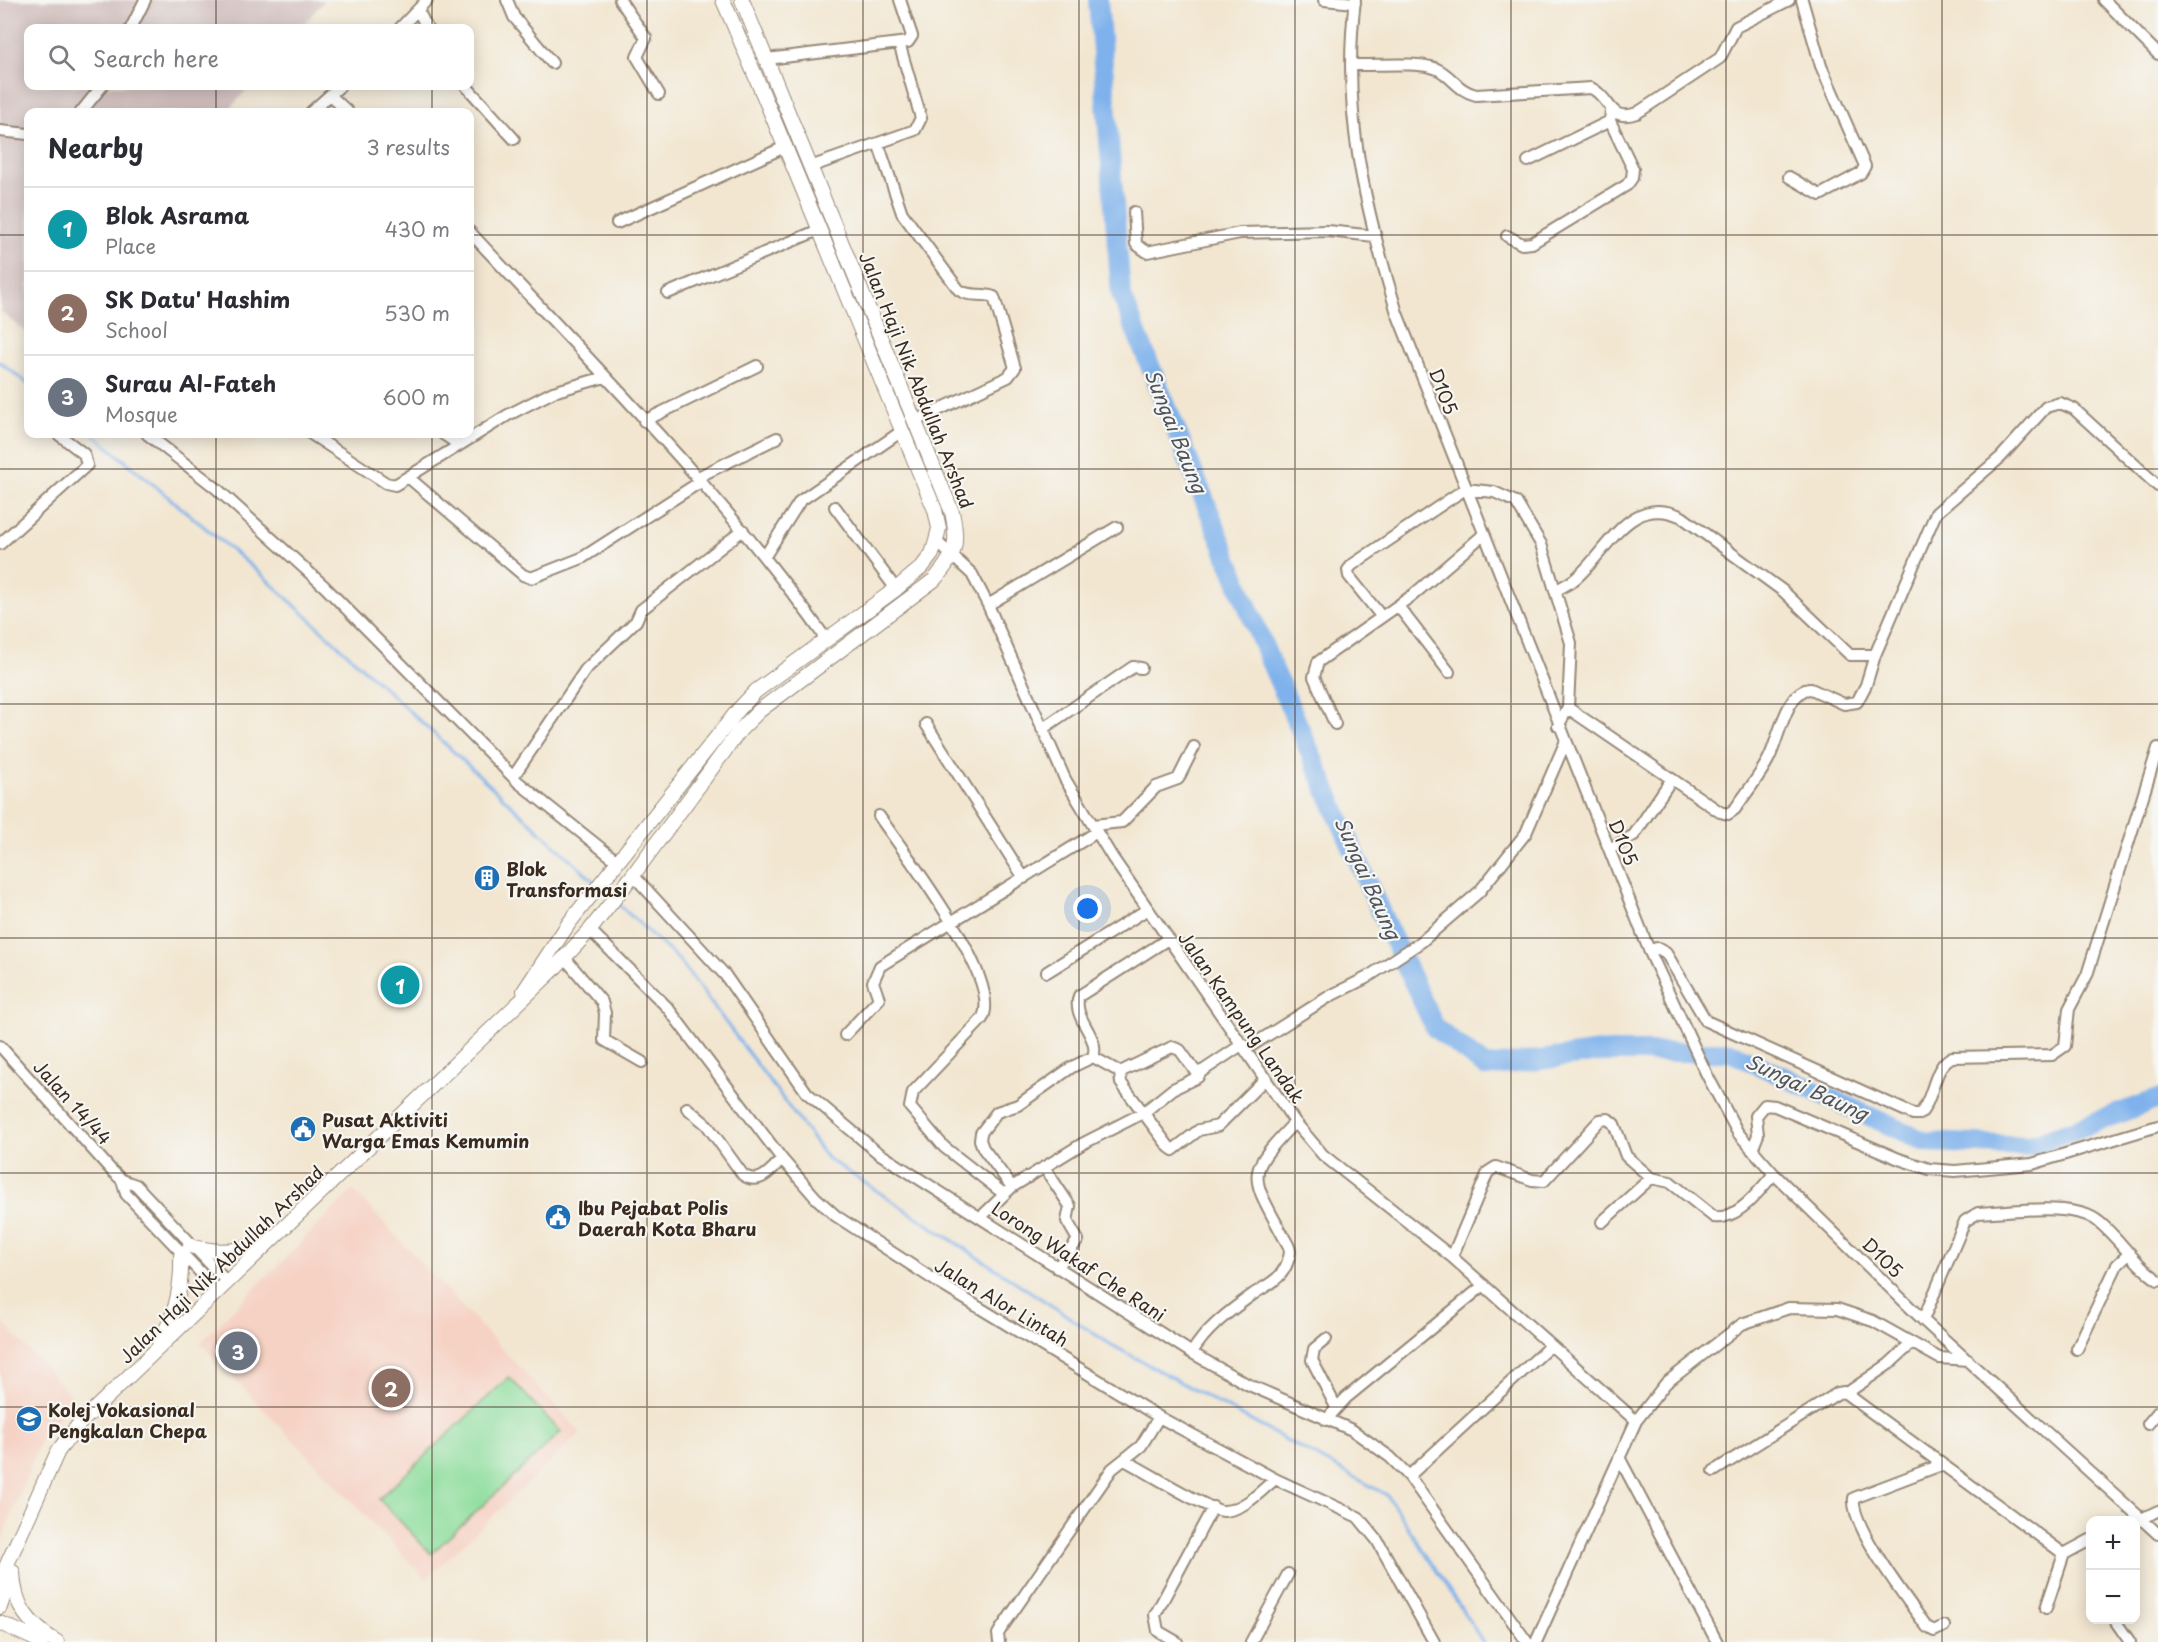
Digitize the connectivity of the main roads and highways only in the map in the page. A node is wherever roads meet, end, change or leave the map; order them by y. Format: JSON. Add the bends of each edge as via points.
{"nodes":[{"id":1,"x":723,"y":0,"type":"edge"},
{"id":2,"x":742,"y":0,"type":"edge"},
{"id":3,"x":515,"y":1005,"type":"junction"},
{"id":4,"x":281,"y":1228,"type":"junction"},
{"id":5,"x":139,"y":1366,"type":"junction"},
{"id":6,"x":4,"y":1574,"type":"edge"},
{"id":7,"x":0,"y":1607,"type":"edge"},
{"id":8,"x":0,"y":1623,"type":"edge"},
{"id":9,"x":42,"y":1642,"type":"edge"},
{"id":10,"x":57,"y":1642,"type":"edge"}],
"edges":[{"from":1,"to":3,"type":"main road","name":"Jalan Haji Nik Abdullah Arshad","via":[[787,146],[939,528],[932,554],[922,567],[756,692],[739,709],[578,912]]},
{"from":2,"to":3,"type":"main road","name":"Jalan Haji Nik Abdullah Arshad","via":[[952,512],[958,536],[953,555],[934,580],[759,711],[740,730],[592,927]]},
{"from":3,"to":4,"type":"main road","name":"Jalan Haji Nik Abdullah Arshad"},
{"from":4,"to":5,"type":"main road","name":"Jalan Haji Nik Abdullah Arshad"},
{"from":4,"to":5,"type":"main road","via":[[261,1242],[238,1250],[186,1250],[173,1315],[162,1337]]},
{"from":5,"to":6,"type":"main road","name":"Jalan Haji Nik Abdullah Arshad","via":[[64,1442],[44,1478]]},
{"from":6,"to":7,"type":"main road","name":"Jalan Haji Nik Abdullah Arshad"},
{"from":6,"to":10,"type":"main road","via":[[22,1612]]},
{"from":8,"to":9,"type":"main road"}]}
